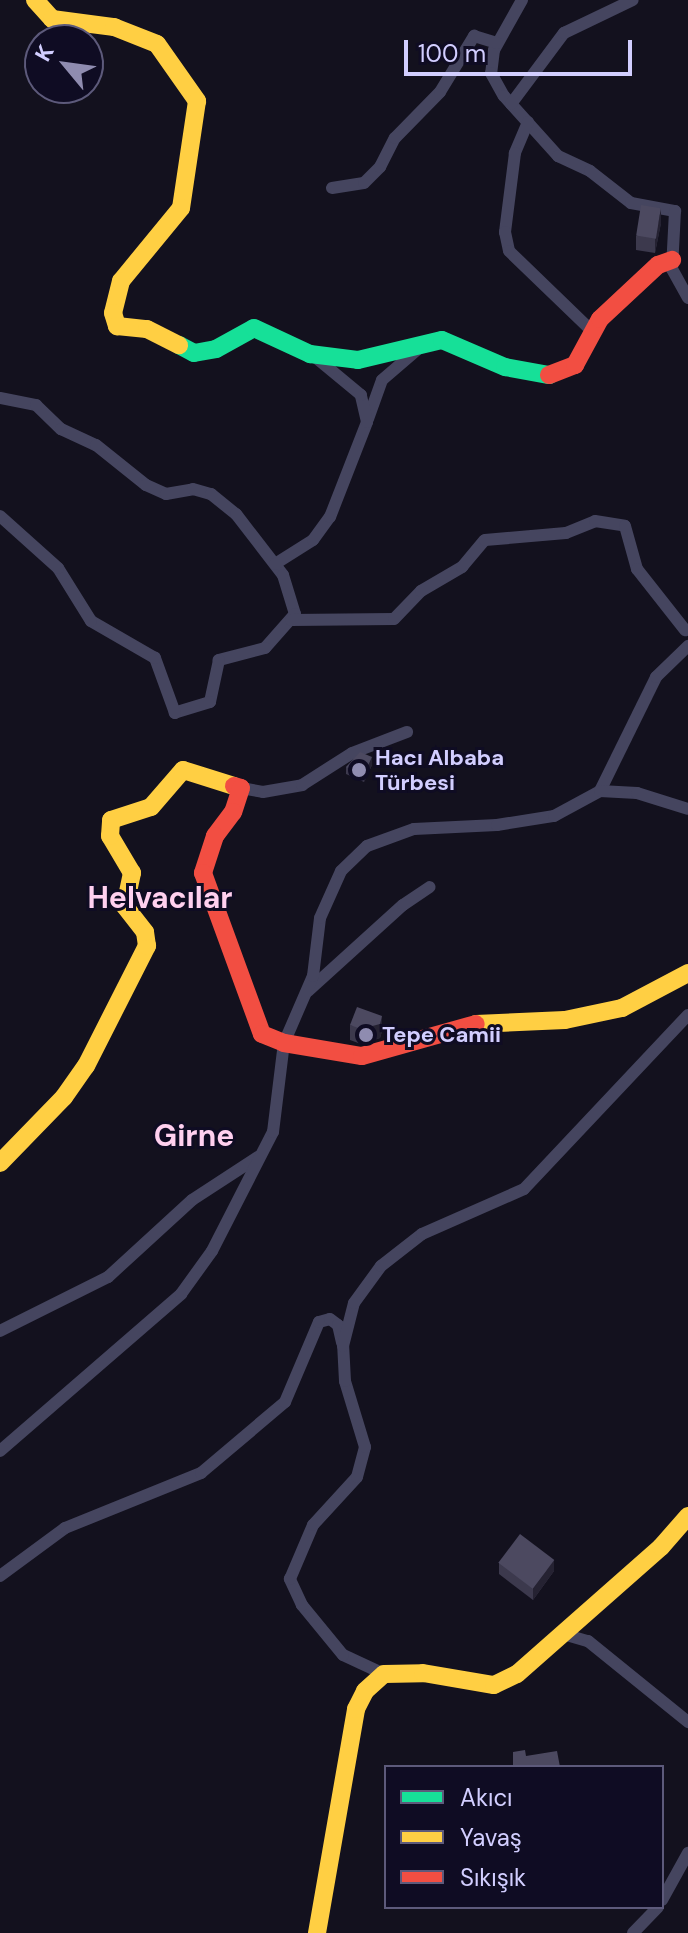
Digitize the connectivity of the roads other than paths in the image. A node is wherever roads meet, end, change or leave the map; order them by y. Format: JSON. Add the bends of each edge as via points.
{"nodes":[{"id":1,"x":35,"y":0,"type":"edge"},
{"id":2,"x":522,"y":0,"type":"edge"},
{"id":3,"x":633,"y":0,"type":"edge"},
{"id":4,"x":497,"y":43,"type":"junction"},
{"id":5,"x":511,"y":104,"type":"junction"},
{"id":6,"x":528,"y":122,"type":"junction"},
{"id":7,"x":332,"y":188,"type":"dead end"},
{"id":8,"x":672,"y":260,"type":"junction"},
{"id":9,"x":688,"y":298,"type":"edge"},
{"id":10,"x":593,"y":332,"type":"junction"},
{"id":11,"x":420,"y":347,"type":"junction"},
{"id":12,"x":310,"y":354,"type":"junction"},
{"id":13,"x":0,"y":398,"type":"edge"},
{"id":14,"x":367,"y":422,"type":"junction"},
{"id":15,"x":0,"y":516,"type":"edge"},
{"id":16,"x":275,"y":564,"type":"junction"},
{"id":17,"x":291,"y":620,"type":"junction"},
{"id":18,"x":686,"y":628,"type":"edge"},
{"id":19,"x":685,"y":650,"type":"edge"},
{"id":20,"x":407,"y":732,"type":"dead end"},
{"id":21,"x":241,"y":788,"type":"junction"},
{"id":22,"x":600,"y":791,"type":"junction"},
{"id":23,"x":688,"y":809,"type":"edge"},
{"id":24,"x":430,"y":887,"type":"dead end"},
{"id":25,"x":688,"y":973,"type":"edge"},
{"id":26,"x":306,"y":992,"type":"junction"},
{"id":27,"x":688,"y":1015,"type":"edge"},
{"id":28,"x":284,"y":1043,"type":"junction"},
{"id":29,"x":261,"y":1156,"type":"junction"},
{"id":30,"x":0,"y":1163,"type":"edge"},
{"id":31,"x":0,"y":1331,"type":"edge"},
{"id":32,"x":343,"y":1346,"type":"junction"},
{"id":33,"x":0,"y":1451,"type":"edge"},
{"id":34,"x":688,"y":1516,"type":"edge"},
{"id":35,"x":0,"y":1576,"type":"edge"},
{"id":36,"x":563,"y":1634,"type":"junction"},
{"id":37,"x":384,"y":1674,"type":"junction"},
{"id":38,"x":688,"y":1722,"type":"edge"},
{"id":39,"x":688,"y":1853,"type":"edge"},
{"id":40,"x":664,"y":1896,"type":"edge"},
{"id":41,"x":656,"y":1909,"type":"edge"},
{"id":42,"x":317,"y":1933,"type":"edge"},
{"id":43,"x":633,"y":1933,"type":"edge"}],
"edges":[{"from":1,"to":12,"type":"street","via":[[52,19],[114,27],[157,44],[197,101],[181,208],[121,281],[113,313],[117,326],[147,329],[194,353],[216,349],[254,328]]},
{"from":2,"to":4,"type":"street"},
{"from":3,"to":5,"type":"street","via":[[564,33]]},
{"from":4,"to":5,"type":"street","via":[[491,73]]},
{"from":4,"to":7,"type":"street","via":[[474,36],[440,92],[395,138],[380,167],[364,183]]},
{"from":5,"to":6,"type":"street"},
{"from":6,"to":8,"type":"street","via":[[558,156],[590,171],[631,203],[675,211]]},
{"from":6,"to":10,"type":"street","via":[[515,153],[505,232],[509,251]]},
{"from":8,"to":9,"type":"street"},
{"from":8,"to":10,"type":"street","via":[[639,282]]},
{"from":10,"to":11,"type":"street","via":[[575,365],[539,376],[442,340]]},
{"from":11,"to":12,"type":"street","via":[[358,360]]},
{"from":11,"to":14,"type":"street","via":[[382,380]]},
{"from":12,"to":14,"type":"street","via":[[361,395]]},
{"from":13,"to":16,"type":"street","via":[[36,405],[61,429],[96,445],[156,490],[211,494],[236,514]]},
{"from":14,"to":16,"type":"street","via":[[330,517],[313,540]]},
{"from":15,"to":17,"type":"street","via":[[58,568],[91,621],[155,658],[175,713],[210,702],[219,660],[265,648]]},
{"from":16,"to":17,"type":"street","via":[[291,601]]},
{"from":17,"to":18,"type":"street","via":[[394,619],[421,591],[462,567],[485,540],[566,533],[595,521],[625,526],[637,569]]},
{"from":18,"to":19,"type":"street"},
{"from":19,"to":22,"type":"street","via":[[656,677]]},
{"from":20,"to":21,"type":"street","via":[[352,753],[302,785],[263,792]]},
{"from":21,"to":28,"type":"street","via":[[233,812],[215,836],[203,873],[262,1034]]},
{"from":21,"to":30,"type":"street","via":[[183,770],[151,807],[111,820],[110,836],[132,873],[125,906],[145,932],[147,946],[86,1066],[64,1097]]},
{"from":22,"to":23,"type":"street","via":[[637,793]]},
{"from":22,"to":26,"type":"street","via":[[554,816],[414,829],[367,846],[341,871],[320,918]]},
{"from":24,"to":26,"type":"street"},
{"from":25,"to":28,"type":"street","via":[[622,1008],[565,1020],[471,1024],[362,1056]]},
{"from":26,"to":28,"type":"street"},
{"from":27,"to":32,"type":"street","via":[[524,1189],[422,1234],[381,1266],[354,1303]]},
{"from":28,"to":29,"type":"street","via":[[273,1132]]},
{"from":29,"to":31,"type":"street","via":[[192,1200],[108,1277]]},
{"from":29,"to":33,"type":"street","via":[[212,1251],[181,1294]]},
{"from":32,"to":35,"type":"street","via":[[338,1325],[330,1319],[319,1322],[285,1402],[201,1473],[65,1528]]},
{"from":32,"to":37,"type":"street","via":[[345,1381],[365,1447],[357,1477],[313,1525],[290,1579],[302,1605],[343,1655]]},
{"from":34,"to":36,"type":"street","via":[[661,1547]]},
{"from":36,"to":37,"type":"street","via":[[517,1674],[494,1685],[423,1673]]},
{"from":36,"to":38,"type":"street","via":[[588,1641]]},
{"from":37,"to":42,"type":"street","via":[[365,1691],[356,1709]]},
{"from":39,"to":40,"type":"street"},
{"from":41,"to":43,"type":"street"}]}
